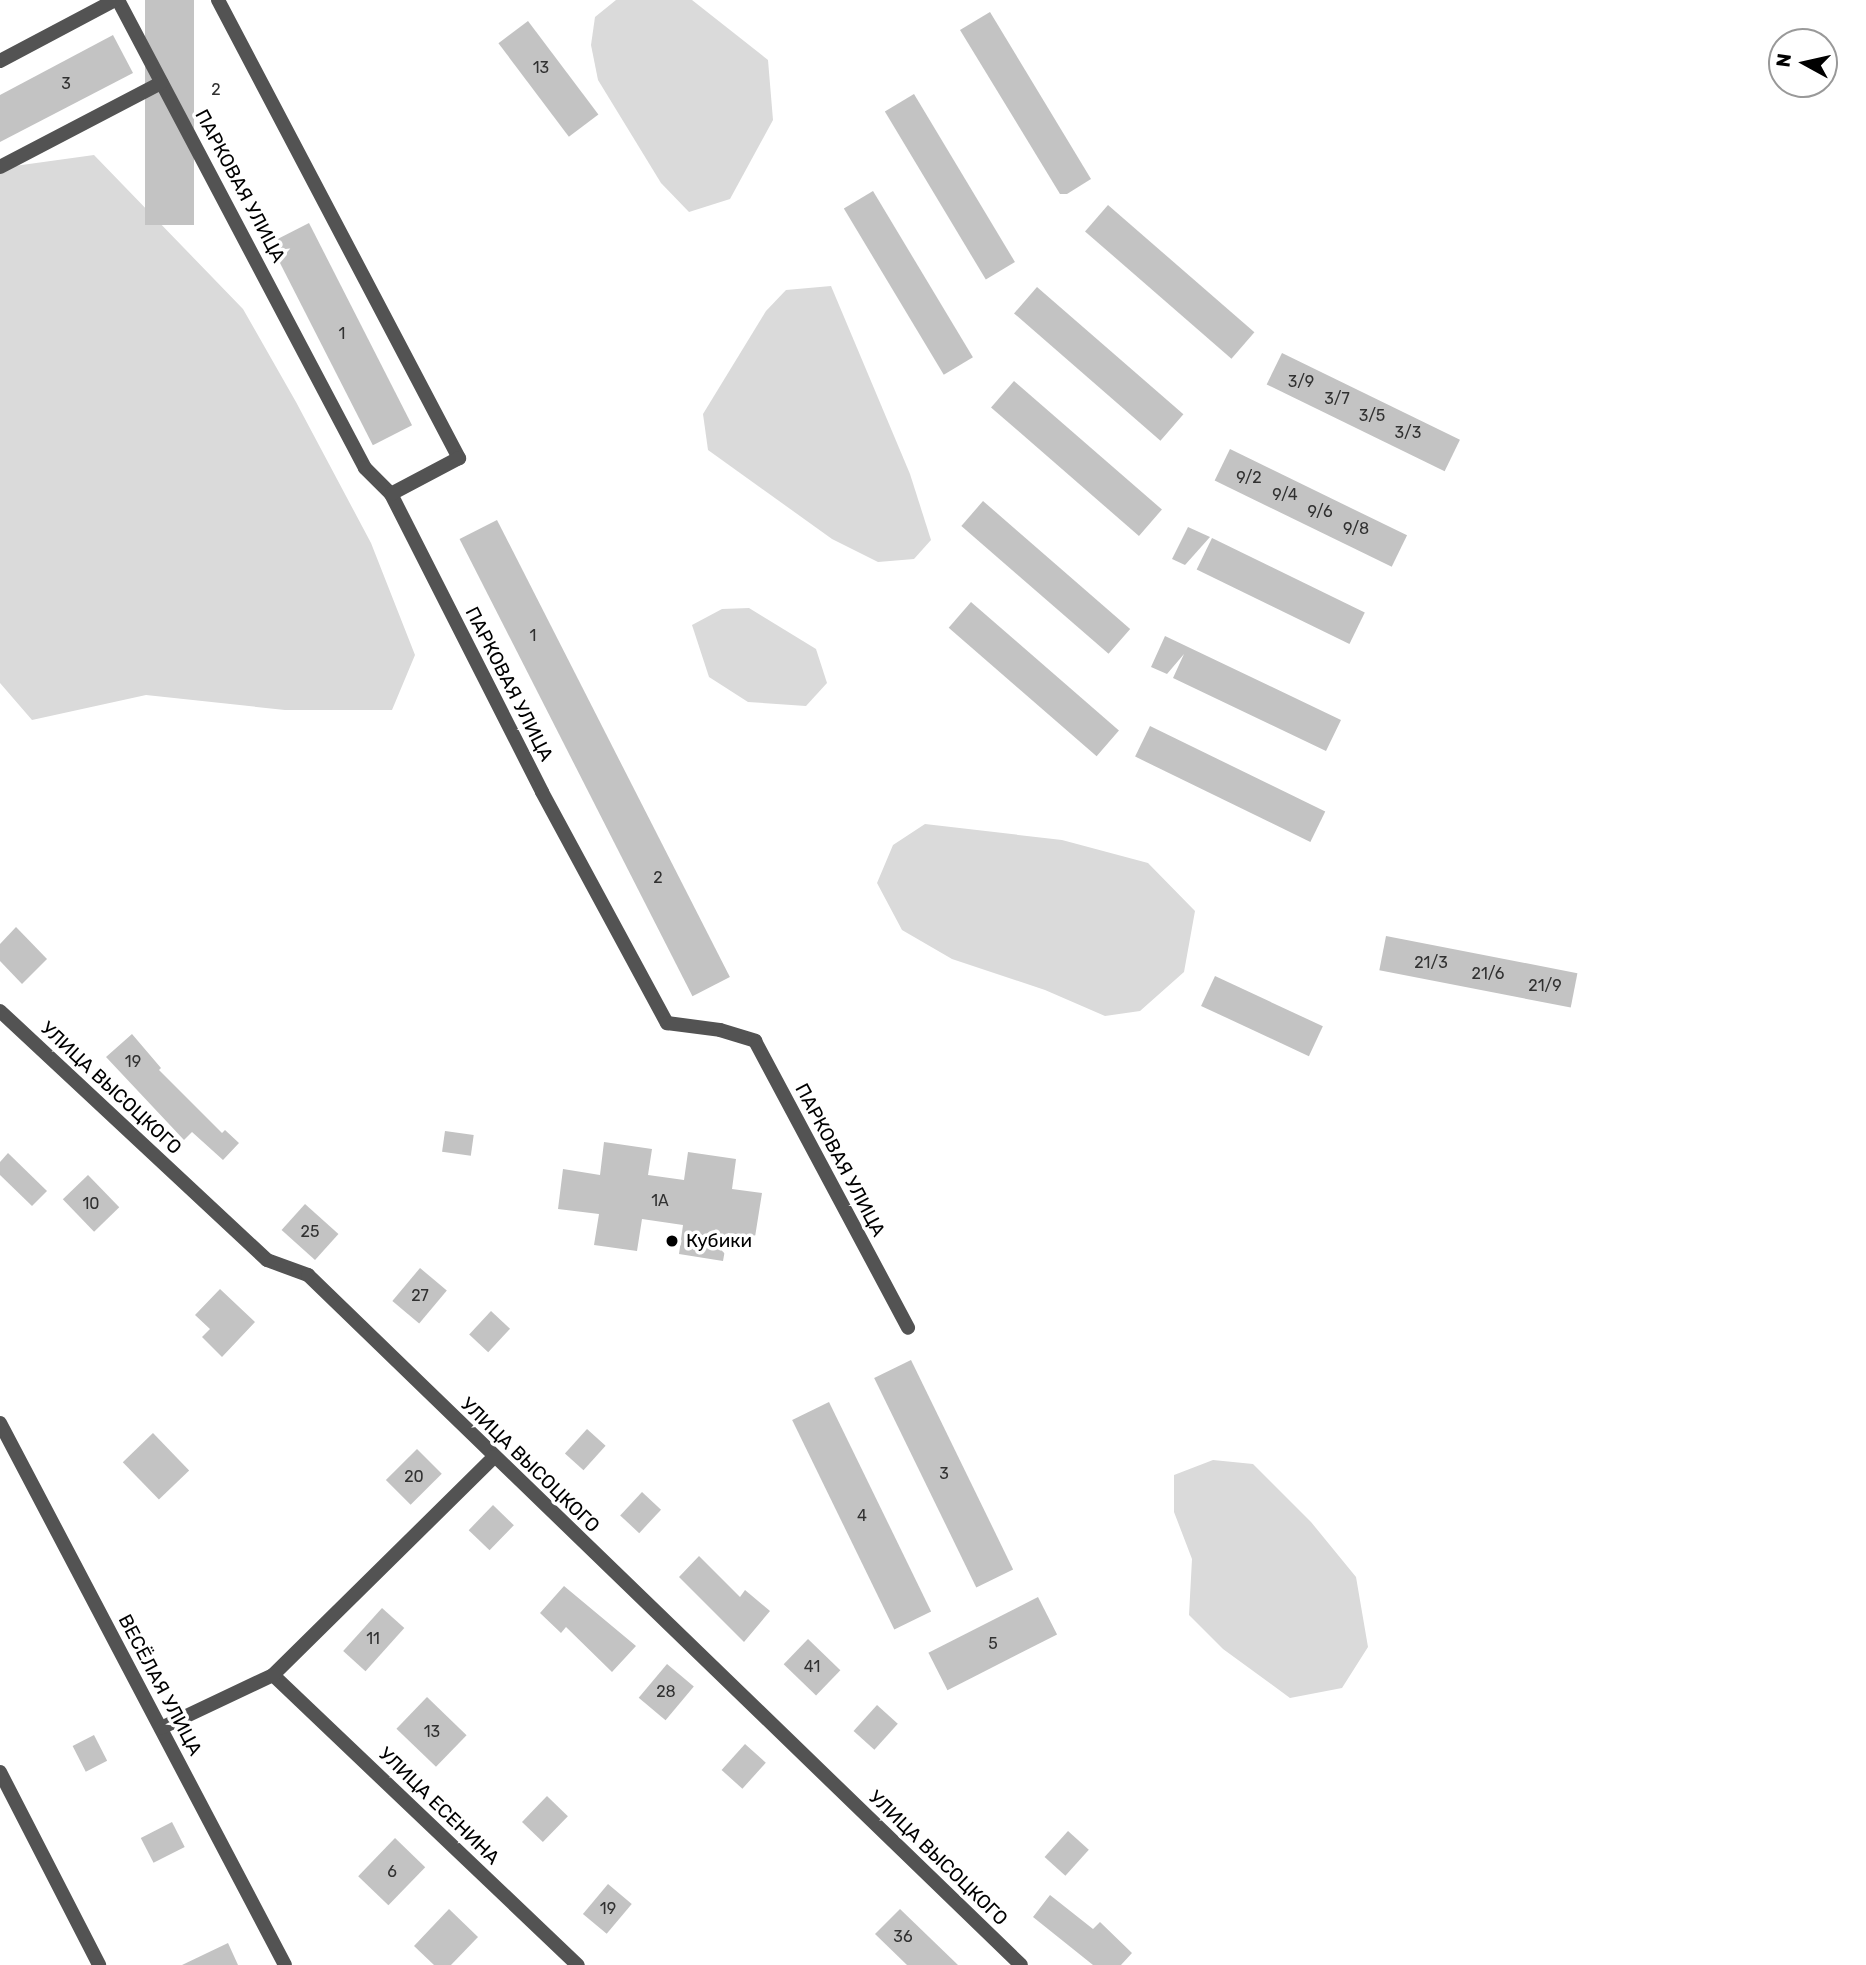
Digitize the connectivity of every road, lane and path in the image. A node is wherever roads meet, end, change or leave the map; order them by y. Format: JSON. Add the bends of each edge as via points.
{"nodes":[{"id":1,"x":117,"y":0,"type":"edge"},
{"id":2,"x":218,"y":0,"type":"edge"},
{"id":3,"x":0,"y":61,"type":"edge"},
{"id":4,"x":161,"y":83,"type":"junction"},
{"id":5,"x":0,"y":167,"type":"edge"},
{"id":6,"x":391,"y":494,"type":"junction"},
{"id":7,"x":0,"y":1011,"type":"edge"},
{"id":8,"x":908,"y":1328,"type":"dead end"},
{"id":9,"x":0,"y":1423,"type":"edge"},
{"id":10,"x":494,"y":1457,"type":"junction"},
{"id":11,"x":273,"y":1675,"type":"junction"},
{"id":12,"x":161,"y":1728,"type":"junction"},
{"id":13,"x":0,"y":1772,"type":"edge"},
{"id":14,"x":99,"y":1965,"type":"edge"},
{"id":15,"x":285,"y":1965,"type":"edge"},
{"id":16,"x":578,"y":1965,"type":"edge"},
{"id":17,"x":1021,"y":1965,"type":"edge"}],
"edges":[{"from":1,"to":3,"type":"street"},
{"from":1,"to":4,"type":"street","name":"ПАРКОВАЯ УЛИЦА"},
{"from":2,"to":6,"type":"street","via":[[459,458]]},
{"from":4,"to":5,"type":"street"},
{"from":4,"to":6,"type":"street","name":"ПАРКОВАЯ УЛИЦА","via":[[365,468]]},
{"from":6,"to":8,"type":"street","name":"ПАРКОВАЯ УЛИЦА","via":[[542,792],[667,1023],[720,1030],[755,1041]]},
{"from":7,"to":10,"type":"street","name":"УЛИЦА ВЫСОЦКОГО","via":[[267,1261],[308,1275]]},
{"from":9,"to":12,"type":"street","name":"ВЕСЁЛАЯ УЛИЦА"},
{"from":10,"to":11,"type":"street"},
{"from":10,"to":17,"type":"street","name":"УЛИЦА ВЫСОЦКОГО"},
{"from":11,"to":12,"type":"street"},
{"from":11,"to":16,"type":"street","name":"УЛИЦА ЕСЕНИНА"},
{"from":12,"to":15,"type":"street","name":"ВЕСЁЛАЯ УЛИЦА"},
{"from":13,"to":14,"type":"street"}]}
